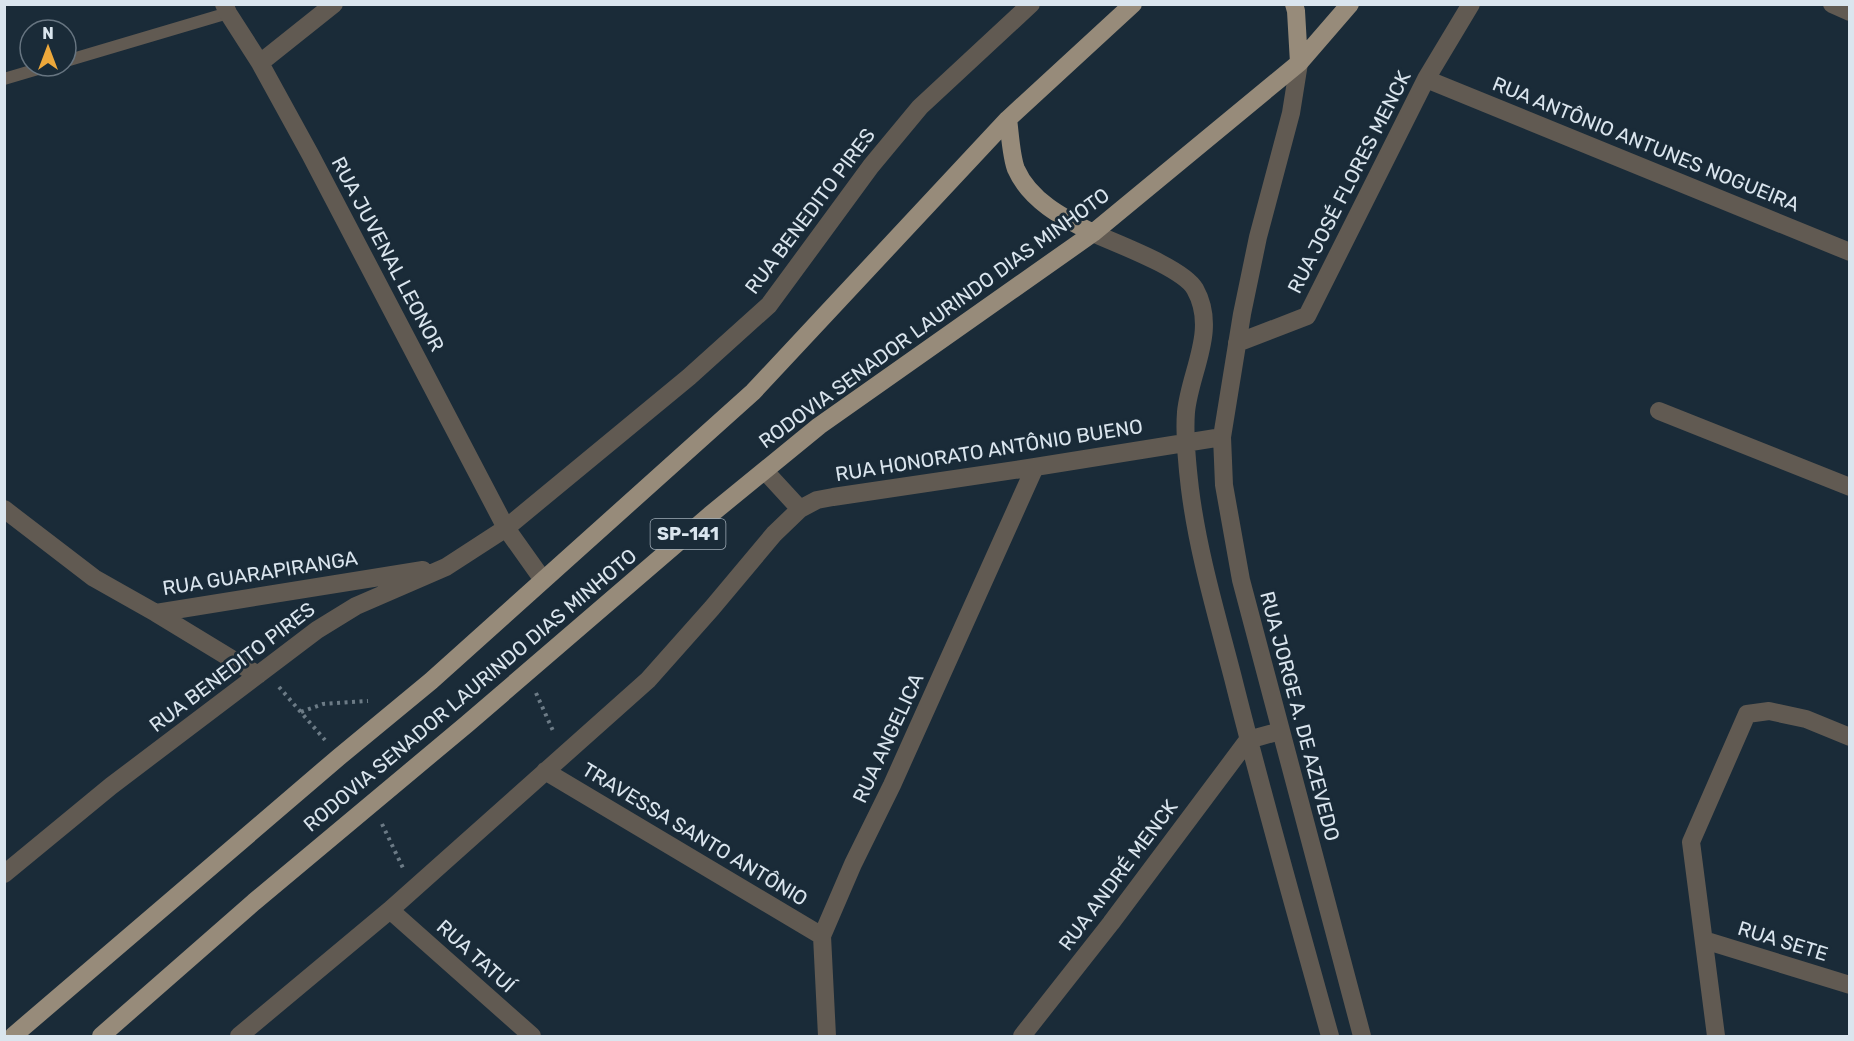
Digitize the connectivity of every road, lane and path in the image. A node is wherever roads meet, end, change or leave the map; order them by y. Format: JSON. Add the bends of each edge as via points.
{"nodes":[{"id":1,"x":334,"y":4,"type":"edge"},
{"id":2,"x":1031,"y":4,"type":"edge"},
{"id":3,"x":1133,"y":4,"type":"edge"},
{"id":4,"x":1294,"y":4,"type":"edge"},
{"id":5,"x":1350,"y":4,"type":"edge"},
{"id":6,"x":1471,"y":4,"type":"edge"},
{"id":7,"x":1832,"y":4,"type":"edge"},
{"id":8,"x":226,"y":9,"type":"edge"},
{"id":9,"x":1850,"y":12,"type":"edge"},
{"id":10,"x":78,"y":57,"type":"edge"},
{"id":11,"x":260,"y":63,"type":"junction"},
{"id":12,"x":1299,"y":63,"type":"junction"},
{"id":13,"x":1426,"y":78,"type":"junction"},
{"id":14,"x":1008,"y":119,"type":"junction"},
{"id":15,"x":1093,"y":233,"type":"junction"},
{"id":16,"x":1850,"y":252,"type":"edge"},
{"id":17,"x":1237,"y":343,"type":"junction"},
{"id":18,"x":1659,"y":411,"type":"dead end"},
{"id":19,"x":1222,"y":436,"type":"junction"},
{"id":20,"x":1186,"y":442,"type":"junction"},
{"id":21,"x":1035,"y":467,"type":"junction"},
{"id":22,"x":765,"y":471,"type":"junction"},
{"id":23,"x":1850,"y":488,"type":"edge"},
{"id":24,"x":4,"y":509,"type":"edge"},
{"id":25,"x":800,"y":509,"type":"junction"},
{"id":26,"x":506,"y":528,"type":"junction"},
{"id":27,"x":446,"y":567,"type":"junction"},
{"id":28,"x":543,"y":580,"type":"junction"},
{"id":29,"x":156,"y":613,"type":"junction"},
{"id":30,"x":261,"y":672,"type":"junction"},
{"id":31,"x":527,"y":672,"type":"junction"},
{"id":32,"x":396,"y":710,"type":"junction"},
{"id":33,"x":301,"y":712,"type":"junction"},
{"id":34,"x":1280,"y":731,"type":"junction"},
{"id":35,"x":1850,"y":737,"type":"edge"},
{"id":36,"x":1248,"y":740,"type":"junction"},
{"id":37,"x":564,"y":755,"type":"junction"},
{"id":38,"x":339,"y":757,"type":"junction"},
{"id":39,"x":545,"y":771,"type":"junction"},
{"id":40,"x":372,"y":803,"type":"junction"},
{"id":41,"x":4,"y":874,"type":"edge"},
{"id":42,"x":413,"y":888,"type":"junction"},
{"id":43,"x":390,"y":910,"type":"junction"},
{"id":44,"x":822,"y":936,"type":"junction"},
{"id":45,"x":1704,"y":940,"type":"junction"},
{"id":46,"x":1850,"y":985,"type":"edge"},
{"id":47,"x":13,"y":1036,"type":"edge"},
{"id":48,"x":101,"y":1036,"type":"edge"},
{"id":49,"x":239,"y":1036,"type":"edge"},
{"id":50,"x":532,"y":1036,"type":"edge"},
{"id":51,"x":827,"y":1036,"type":"edge"},
{"id":52,"x":1022,"y":1036,"type":"edge"},
{"id":53,"x":1330,"y":1036,"type":"edge"},
{"id":54,"x":1362,"y":1036,"type":"edge"},
{"id":55,"x":1716,"y":1036,"type":"edge"}],
"edges":[{"from":1,"to":11,"type":"street"},
{"from":2,"to":26,"type":"street","name":"RUA BENEDITO PIRES","via":[[920,107],[871,166],[769,305],[689,377]]},
{"from":3,"to":14,"type":"main road","name":"RODOVIA SENADOR LAURINDO DIAS MINHOTO","number":"SP-141"},
{"from":4,"to":12,"type":"main road"},
{"from":5,"to":12,"type":"main road","name":"RODOVIA SENADOR LAURINDO DIAS MINHOTO","number":"SP-141"},
{"from":6,"to":13,"type":"street","name":"RUA JOSÉ FLORES MENCK"},
{"from":7,"to":9,"type":"street"},
{"from":8,"to":10,"type":"lane"},
{"from":8,"to":11,"type":"street","name":"RUA JUVENAL LEONOR"},
{"from":11,"to":26,"type":"street","name":"RUA JUVENAL LEONOR"},
{"from":12,"to":15,"type":"main road","name":"RODOVIA SENADOR LAURINDO DIAS MINHOTO","number":"SP-141"},
{"from":12,"to":17,"type":"street","name":"RUA JORGE A. DE AZEVEDO"},
{"from":13,"to":16,"type":"street","name":"RUA ANTÔNIO ANTUNES NOGUEIRA"},
{"from":13,"to":17,"type":"street","name":"RUA JOSÉ FLORES MENCK","via":[[1306,316]]},
{"from":14,"to":15,"type":"main road","via":[[1016,168],[1032,195]]},
{"from":14,"to":28,"type":"main road","name":"RODOVIA SENADOR LAURINDO DIAS MINHOTO","number":"SP-141","via":[[753,392]]},
{"from":15,"to":20,"type":"street","via":[[1180,275],[1194,288],[1204,313],[1203,345],[1186,411]]},
{"from":15,"to":22,"type":"main road","name":"RODOVIA SENADOR LAURINDO DIAS MINHOTO","number":"SP-141","via":[[819,426]]},
{"from":17,"to":19,"type":"street","name":"RUA JORGE A. DE AZEVEDO"},
{"from":18,"to":23,"type":"street"},
{"from":19,"to":20,"type":"street","name":"RUA HONORATO ANTÔNIO BUENO"},
{"from":19,"to":34,"type":"street","name":"RUA JORGE A. DE AZEVEDO","via":[[1224,485],[1240,580]]},
{"from":20,"to":21,"type":"street","name":"RUA HONORATO ANTÔNIO BUENO"},
{"from":20,"to":36,"type":"street","via":[[1203,562]]},
{"from":21,"to":25,"type":"street","name":"RUA HONORATO ANTÔNIO BUENO","via":[[833,497]]},
{"from":21,"to":44,"type":"street","name":"RUA ANGELICA"},
{"from":22,"to":25,"type":"street"},
{"from":22,"to":31,"type":"main road","name":"RODOVIA SENADOR LAURINDO DIAS MINHOTO","number":"SP-141"},
{"from":24,"to":29,"type":"street","name":"RUA GUARAPIRANGA","via":[[94,578]]},
{"from":25,"to":37,"type":"street","via":[[648,680]]},
{"from":26,"to":27,"type":"street","name":"RUA BENEDITO PIRES"},
{"from":26,"to":28,"type":"street"},
{"from":27,"to":29,"type":"street","name":"RUA GUARAPIRANGA"},
{"from":27,"to":30,"type":"street","name":"RUA BENEDITO PIRES","via":[[356,606]]},
{"from":28,"to":32,"type":"main road","name":"RODOVIA SENADOR LAURINDO DIAS MINHOTO","number":"SP-141"},
{"from":29,"to":30,"type":"street"},
{"from":30,"to":33,"type":"path"},
{"from":30,"to":41,"type":"street","name":"RUA BENEDITO PIRES","via":[[111,786]]},
{"from":31,"to":37,"type":"path"},
{"from":31,"to":40,"type":"main road","name":"RODOVIA SENADOR LAURINDO DIAS MINHOTO","number":"SP-141"},
{"from":32,"to":33,"type":"path","via":[[367,701],[347,701]]},
{"from":32,"to":38,"type":"main road","name":"RODOVIA SENADOR LAURINDO DIAS MINHOTO","number":"SP-141"},
{"from":33,"to":38,"type":"path"},
{"from":34,"to":36,"type":"street"},
{"from":34,"to":54,"type":"street","name":"RUA JORGE A. DE AZEVEDO"},
{"from":35,"to":45,"type":"street","via":[[1806,719],[1769,711],[1747,714],[1691,842]]},
{"from":36,"to":52,"type":"street","name":"RUA ANDRÉ MENCK"},
{"from":36,"to":53,"type":"street"},
{"from":37,"to":39,"type":"street"},
{"from":38,"to":47,"type":"main road","name":"RODOVIA SENADOR LAURINDO DIAS MINHOTO","number":"SP-141"},
{"from":39,"to":42,"type":"street"},
{"from":39,"to":44,"type":"street","name":"TRAVESSA SANTO ANTÔNIO"},
{"from":40,"to":42,"type":"path"},
{"from":40,"to":48,"type":"main road","name":"RODOVIA SENADOR LAURINDO DIAS MINHOTO","number":"SP-141"},
{"from":42,"to":43,"type":"street"},
{"from":43,"to":49,"type":"street"},
{"from":43,"to":50,"type":"street","name":"RUA TATUÍ"},
{"from":44,"to":51,"type":"street","name":"RUA ANGELICA"},
{"from":45,"to":46,"type":"street","name":"RUA SETE"},
{"from":45,"to":55,"type":"street"}]}
